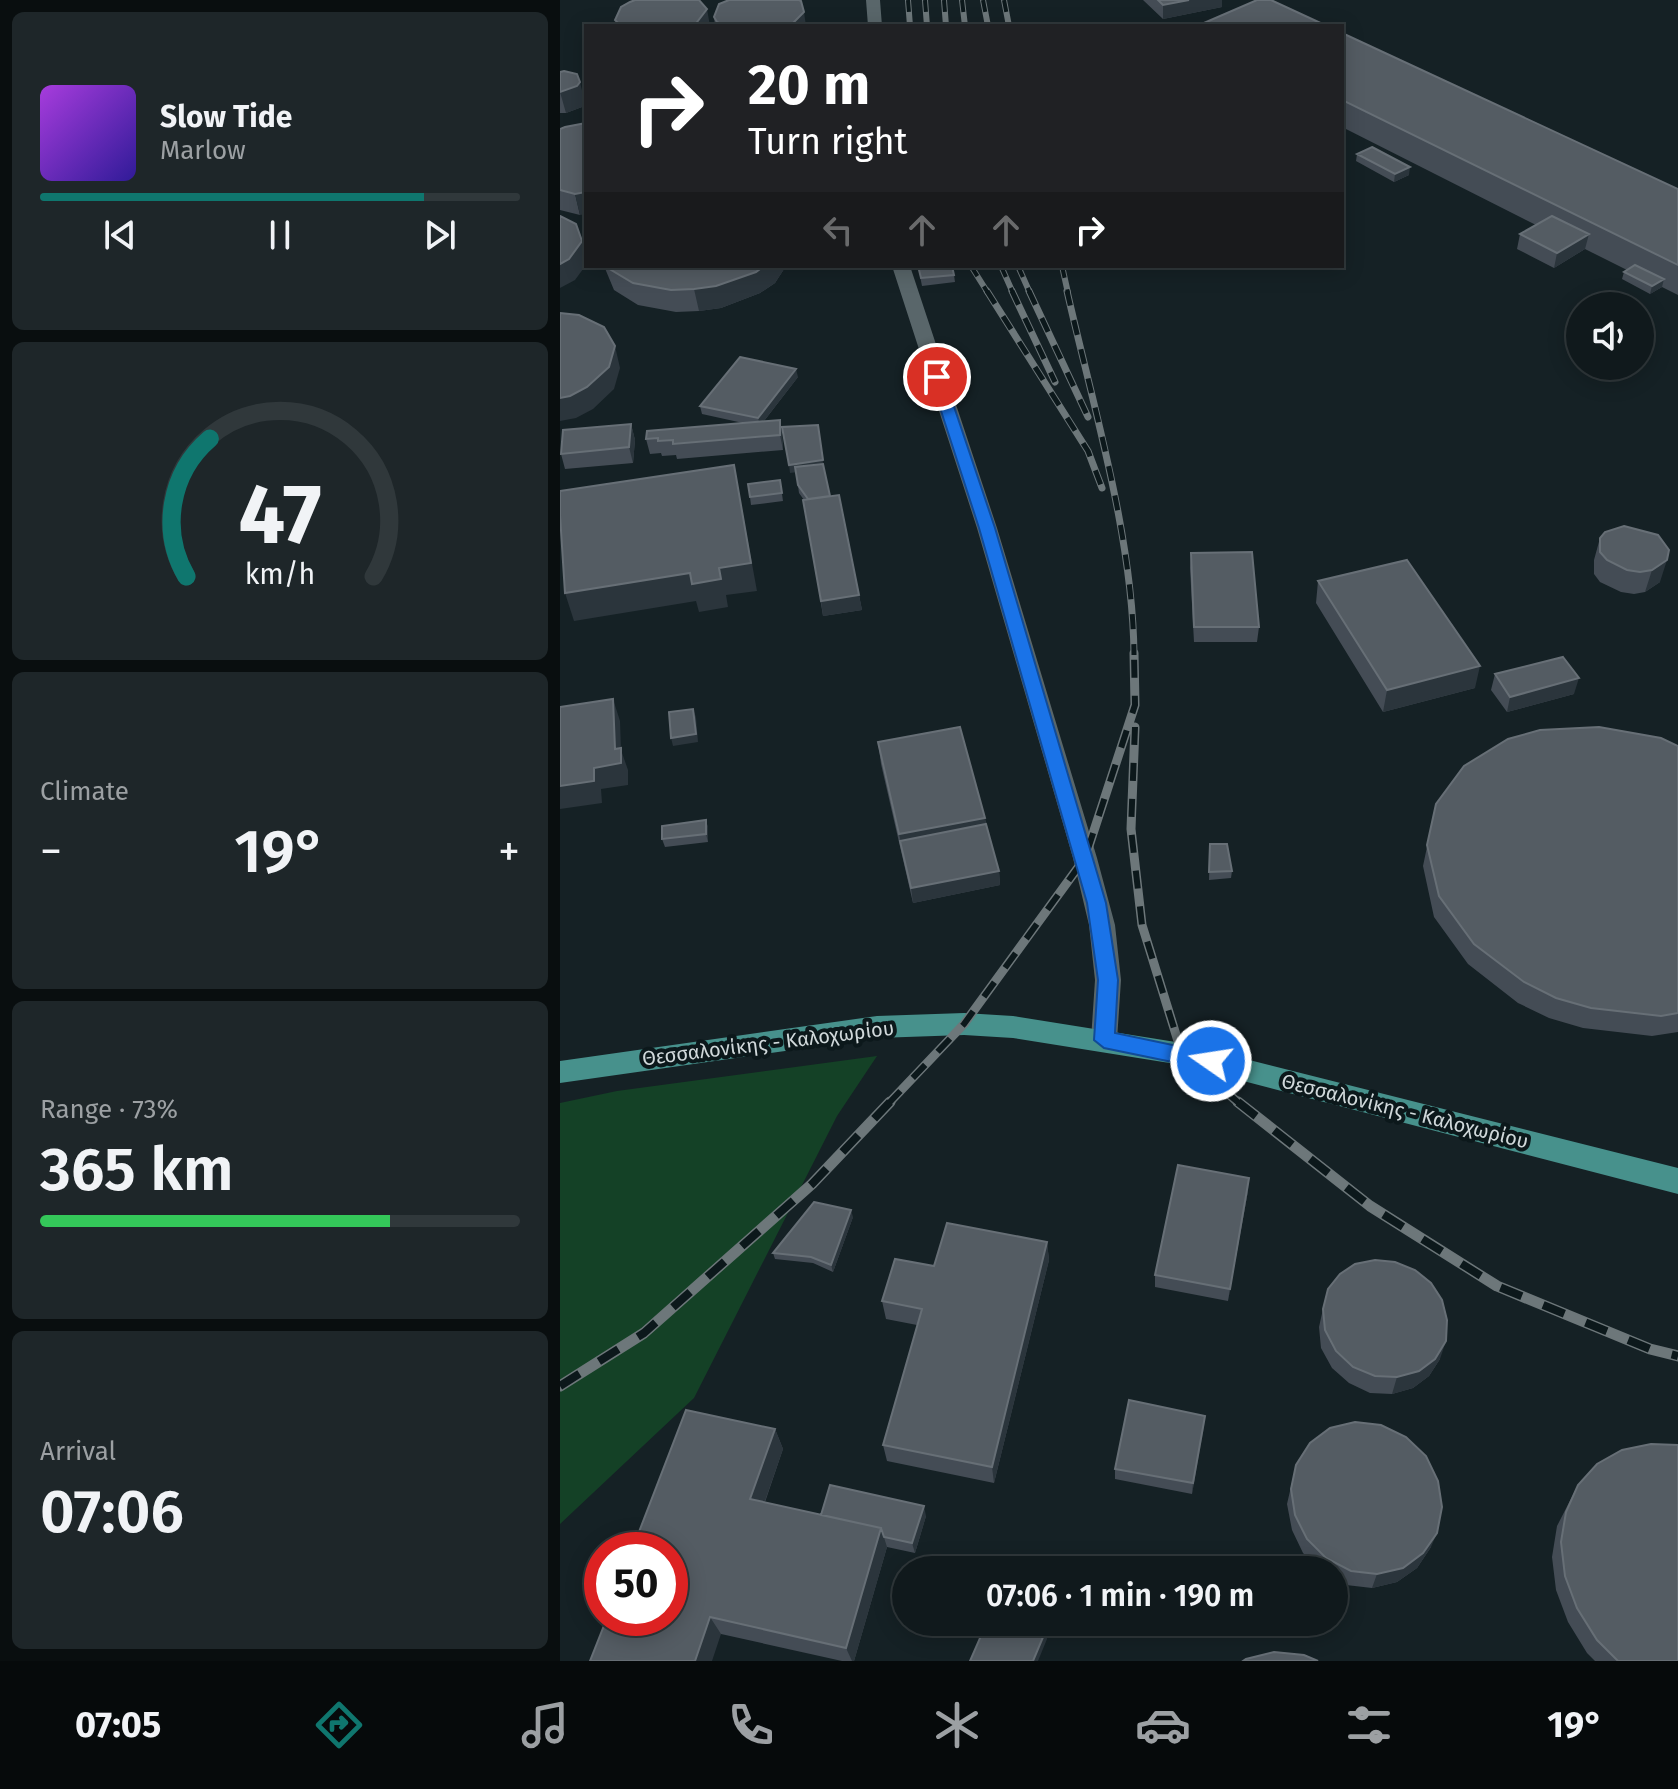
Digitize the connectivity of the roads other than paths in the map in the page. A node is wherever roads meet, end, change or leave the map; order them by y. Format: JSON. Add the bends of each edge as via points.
{"nodes":[{"id":1,"x":873,"y":0,"type":"edge"},
{"id":2,"x":875,"y":24,"type":"edge"},
{"id":3,"x":902,"y":268,"type":"edge"},
{"id":4,"x":1104,"y":1040,"type":"junction"},
{"id":5,"x":560,"y":1072,"type":"edge"},
{"id":6,"x":1678,"y":1181,"type":"edge"}],
"edges":[{"from":1,"to":2,"type":"street"},
{"from":3,"to":4,"type":"street","via":[[987,528],[1085,858],[1102,925],[1108,980]]},
{"from":4,"to":5,"type":"main road","name":"Θεσσαλονίκης - Καλοχωρίου","via":[[964,1024],[877,1027]]},
{"from":4,"to":6,"type":"main road","name":"Θεσσαλονίκης - Καλοχωρίου","via":[[1182,1054]]}]}
